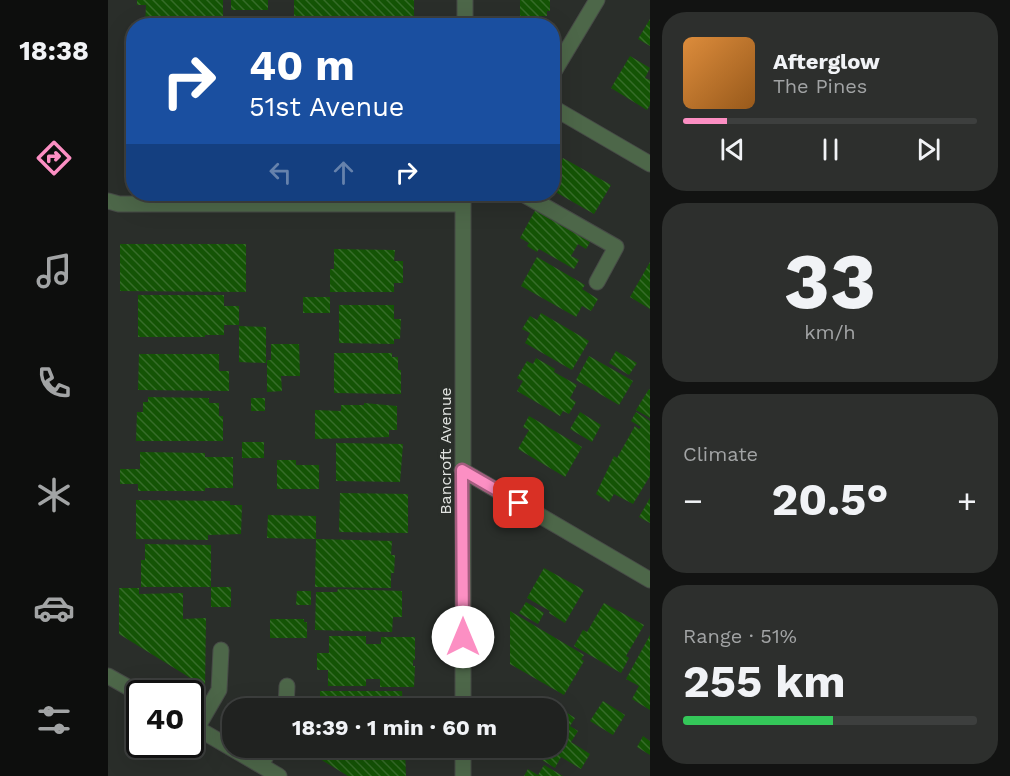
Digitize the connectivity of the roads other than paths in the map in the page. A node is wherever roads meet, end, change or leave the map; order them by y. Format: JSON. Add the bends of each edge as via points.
{"nodes":[{"id":1,"x":465,"y":0,"type":"edge"},
{"id":2,"x":597,"y":0,"type":"edge"},
{"id":3,"x":465,"y":18,"type":"edge"},
{"id":4,"x":560,"y":62,"type":"edge"},
{"id":5,"x":560,"y":112,"type":"edge"},
{"id":6,"x":650,"y":164,"type":"edge"},
{"id":7,"x":108,"y":201,"type":"edge"},
{"id":8,"x":268,"y":201,"type":"edge"},
{"id":9,"x":466,"y":201,"type":"edge"},
{"id":10,"x":535,"y":201,"type":"edge"},
{"id":11,"x":597,"y":282,"type":"dead end"},
{"id":12,"x":462,"y":470,"type":"junction"},
{"id":13,"x":650,"y":579,"type":"edge"},
{"id":14,"x":221,"y":650,"type":"dead end"},
{"id":15,"x":108,"y":676,"type":"edge"},
{"id":16,"x":126,"y":686,"type":"edge"},
{"id":17,"x":286,"y":686,"type":"dead end"},
{"id":18,"x":286,"y":698,"type":"edge"},
{"id":19,"x":463,"y":698,"type":"edge"},
{"id":20,"x":204,"y":712,"type":"edge"},
{"id":21,"x":204,"y":732,"type":"edge"},
{"id":22,"x":265,"y":758,"type":"edge"},
{"id":23,"x":463,"y":758,"type":"edge"},
{"id":24,"x":261,"y":765,"type":"junction"},
{"id":25,"x":279,"y":776,"type":"edge"},
{"id":26,"x":463,"y":776,"type":"edge"}],
"edges":[{"from":1,"to":3,"type":"street"},
{"from":2,"to":4,"type":"street"},
{"from":5,"to":6,"type":"street"},
{"from":7,"to":8,"type":"street"},
{"from":9,"to":12,"type":"street","name":"Bancroft Avenue"},
{"from":10,"to":11,"type":"street","via":[[616,248]]},
{"from":12,"to":13,"type":"street"},
{"from":12,"to":19,"type":"street","name":"Bancroft Avenue"},
{"from":14,"to":20,"type":"street","via":[[219,690]]},
{"from":15,"to":16,"type":"street"},
{"from":17,"to":18,"type":"street"},
{"from":21,"to":24,"type":"street"},
{"from":22,"to":24,"type":"street"},
{"from":23,"to":26,"type":"street"},
{"from":24,"to":25,"type":"street"}]}
